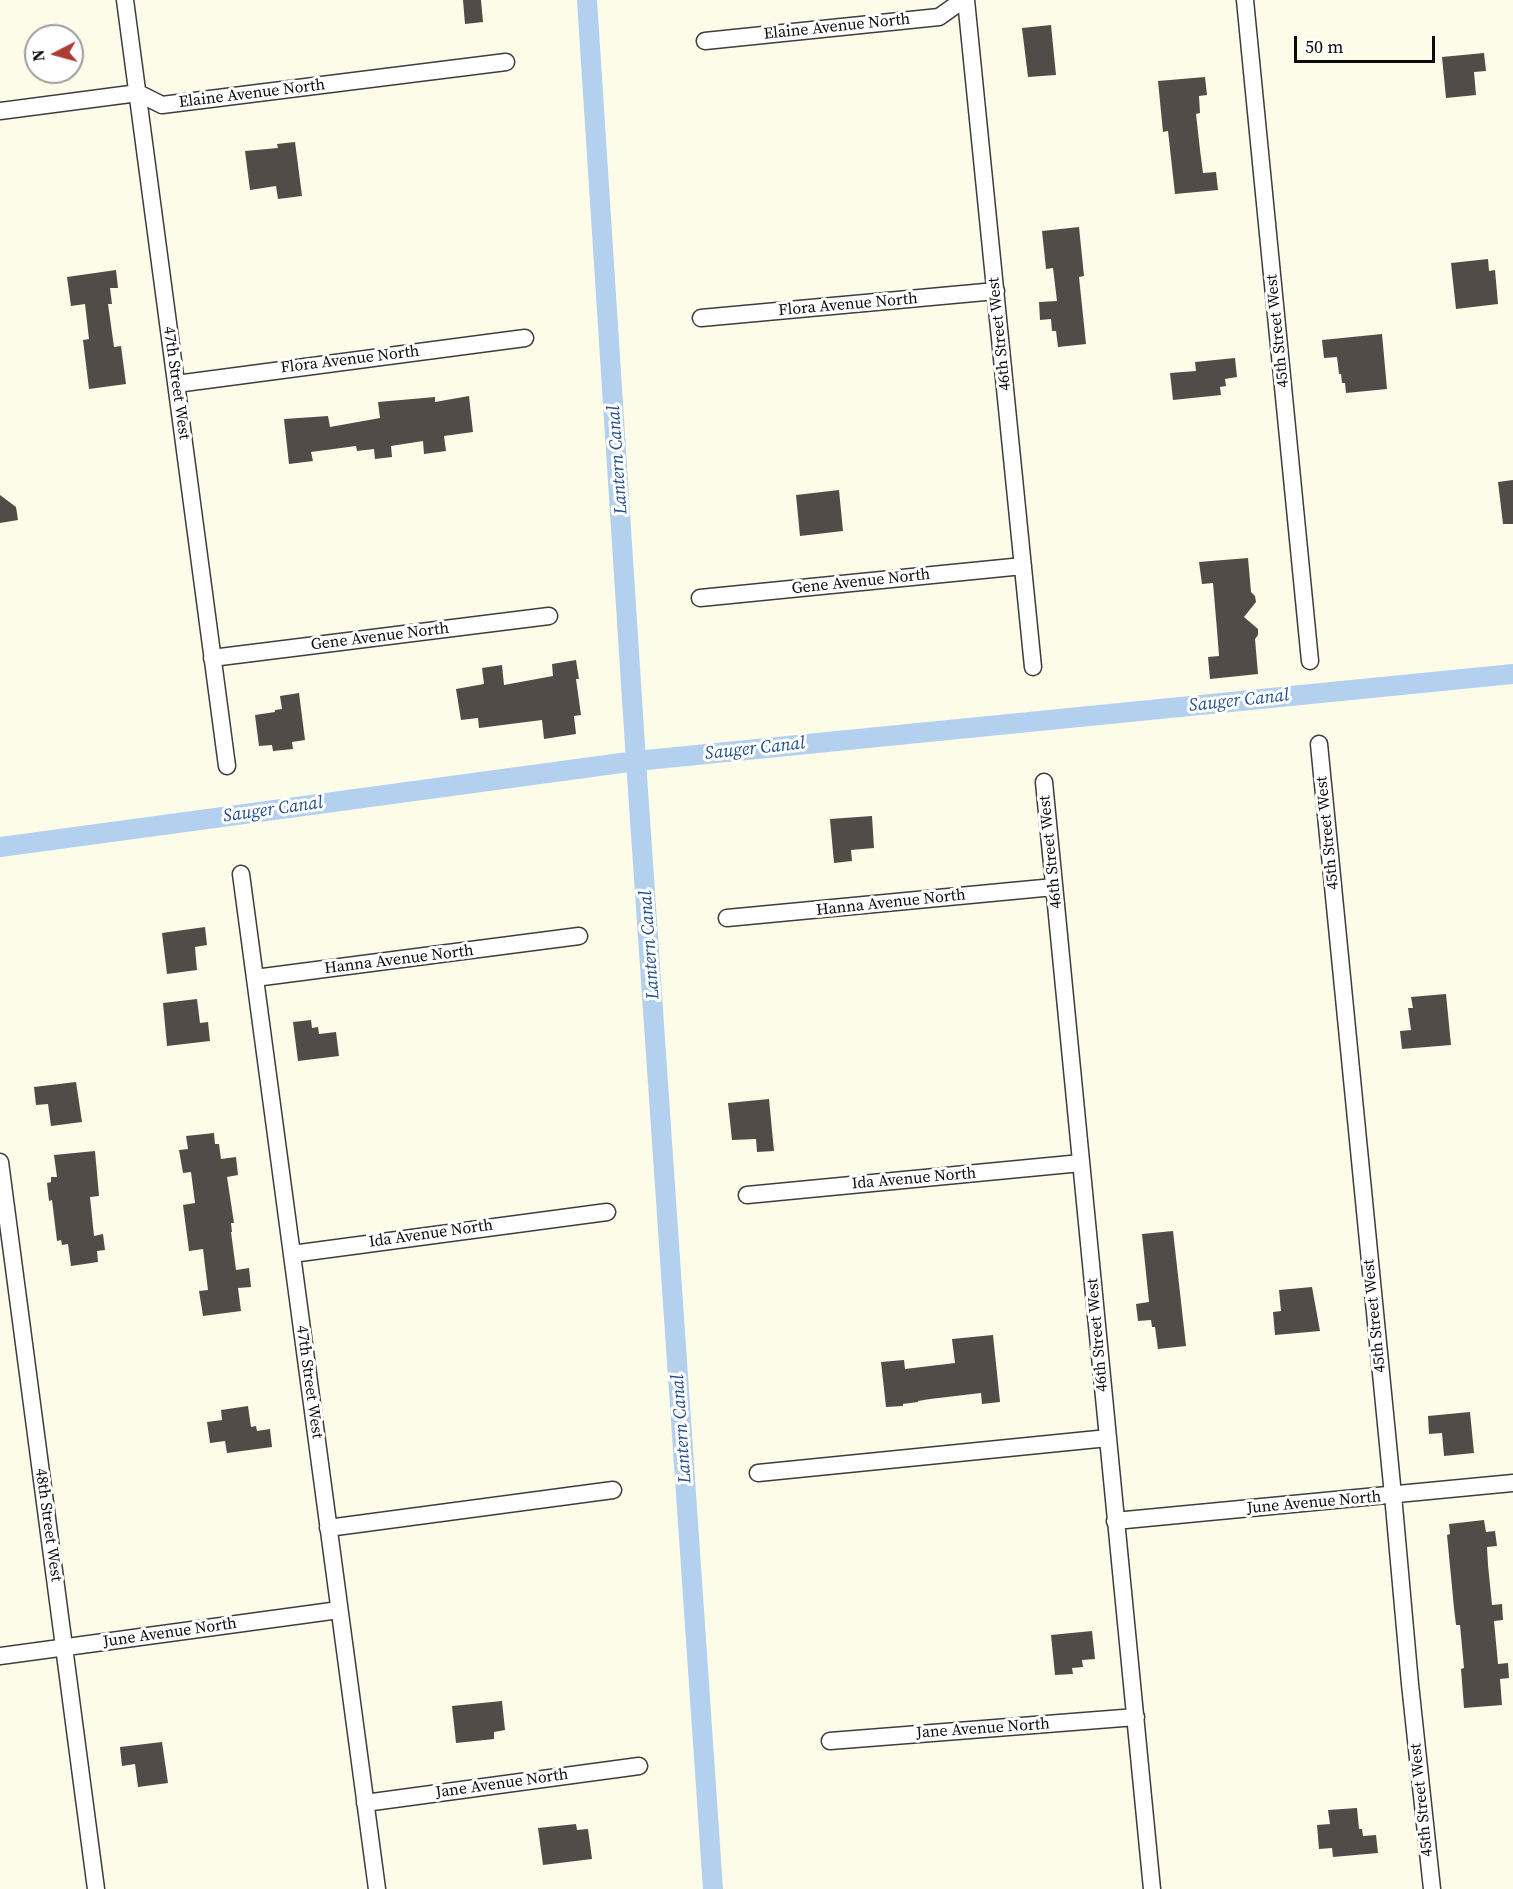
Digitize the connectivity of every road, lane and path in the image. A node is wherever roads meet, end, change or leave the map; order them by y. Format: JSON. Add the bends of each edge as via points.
{"nodes":[{"id":1,"x":125,"y":0,"type":"edge"},
{"id":2,"x":965,"y":0,"type":"edge"},
{"id":3,"x":1245,"y":0,"type":"edge"},
{"id":4,"x":705,"y":41,"type":"dead end"},
{"id":5,"x":506,"y":62,"type":"dead end"},
{"id":6,"x":138,"y":93,"type":"junction"},
{"id":7,"x":0,"y":111,"type":"edge"},
{"id":8,"x":996,"y":291,"type":"junction"},
{"id":9,"x":701,"y":318,"type":"dead end"},
{"id":10,"x":525,"y":338,"type":"dead end"},
{"id":11,"x":176,"y":384,"type":"junction"},
{"id":12,"x":1023,"y":566,"type":"junction"},
{"id":13,"x":700,"y":598,"type":"dead end"},
{"id":14,"x":549,"y":615,"type":"dead end"},
{"id":15,"x":212,"y":658,"type":"junction"},
{"id":16,"x":1310,"y":661,"type":"dead end"},
{"id":17,"x":1033,"y":668,"type":"dead end"},
{"id":18,"x":1319,"y":744,"type":"dead end"},
{"id":19,"x":227,"y":766,"type":"dead end"},
{"id":20,"x":1044,"y":782,"type":"dead end"},
{"id":21,"x":241,"y":874,"type":"dead end"},
{"id":22,"x":1054,"y":887,"type":"junction"},
{"id":23,"x":727,"y":918,"type":"dead end"},
{"id":24,"x":579,"y":936,"type":"dead end"},
{"id":25,"x":255,"y":978,"type":"junction"},
{"id":26,"x":0,"y":1162,"type":"edge"},
{"id":27,"x":1081,"y":1163,"type":"junction"},
{"id":28,"x":747,"y":1195,"type":"dead end"},
{"id":29,"x":607,"y":1212,"type":"dead end"},
{"id":30,"x":292,"y":1254,"type":"junction"},
{"id":31,"x":1108,"y":1438,"type":"junction"},
{"id":32,"x":758,"y":1473,"type":"dead end"},
{"id":33,"x":1513,"y":1483,"type":"edge"},
{"id":34,"x":613,"y":1490,"type":"dead end"},
{"id":35,"x":1393,"y":1495,"type":"junction"},
{"id":36,"x":1115,"y":1521,"type":"junction"},
{"id":37,"x":328,"y":1528,"type":"junction"},
{"id":38,"x":339,"y":1610,"type":"junction"},
{"id":39,"x":64,"y":1648,"type":"junction"},
{"id":40,"x":0,"y":1656,"type":"edge"},
{"id":41,"x":1136,"y":1717,"type":"junction"},
{"id":42,"x":830,"y":1741,"type":"dead end"},
{"id":43,"x":639,"y":1766,"type":"dead end"},
{"id":44,"x":365,"y":1803,"type":"junction"},
{"id":45,"x":96,"y":1889,"type":"edge"},
{"id":46,"x":377,"y":1889,"type":"edge"},
{"id":47,"x":1152,"y":1889,"type":"edge"},
{"id":48,"x":1432,"y":1889,"type":"edge"}],
"edges":[{"from":1,"to":6,"type":"street","name":"47th Street West"},
{"from":2,"to":4,"type":"street","name":"Elaine Avenue North","via":[[939,17]]},
{"from":2,"to":8,"type":"street","name":"46th Street West"},
{"from":3,"to":16,"type":"street","name":"45th Street West"},
{"from":5,"to":6,"type":"street","name":"Elaine Avenue North","via":[[162,105]]},
{"from":6,"to":7,"type":"street"},
{"from":6,"to":11,"type":"street","name":"47th Street West"},
{"from":8,"to":9,"type":"street","name":"Flora Avenue North"},
{"from":8,"to":12,"type":"street","name":"46th Street West"},
{"from":10,"to":11,"type":"street","name":"Flora Avenue North"},
{"from":11,"to":15,"type":"street","name":"47th Street West"},
{"from":12,"to":13,"type":"street","name":"Gene Avenue North"},
{"from":12,"to":17,"type":"street","name":"46th Street West"},
{"from":14,"to":15,"type":"street","name":"Gene Avenue North"},
{"from":15,"to":19,"type":"street","name":"47th Street West"},
{"from":18,"to":35,"type":"street","name":"45th Street West"},
{"from":20,"to":22,"type":"street","name":"46th Street West"},
{"from":21,"to":25,"type":"street","name":"47th Street West"},
{"from":22,"to":23,"type":"street","name":"Hanna Avenue North"},
{"from":22,"to":27,"type":"street","name":"46th Street West"},
{"from":24,"to":25,"type":"street","name":"Hanna Avenue North"},
{"from":25,"to":30,"type":"street","name":"47th Street West"},
{"from":26,"to":39,"type":"street","name":"48th Street West"},
{"from":27,"to":28,"type":"street","name":"Ida Avenue North"},
{"from":27,"to":31,"type":"street","name":"46th Street West"},
{"from":29,"to":30,"type":"street","name":"Ida Avenue North"},
{"from":30,"to":37,"type":"street","name":"47th Street West"},
{"from":31,"to":32,"type":"street"},
{"from":31,"to":36,"type":"street","name":"46th Street West"},
{"from":33,"to":35,"type":"street","name":"June Avenue North"},
{"from":34,"to":37,"type":"street"},
{"from":35,"to":36,"type":"street","name":"June Avenue North"},
{"from":35,"to":48,"type":"street","name":"45th Street West"},
{"from":36,"to":41,"type":"street","name":"46th Street West"},
{"from":37,"to":38,"type":"street","name":"47th Street West"},
{"from":38,"to":39,"type":"street","name":"June Avenue North"},
{"from":38,"to":44,"type":"street","name":"47th Street West"},
{"from":39,"to":40,"type":"street","name":"June Avenue North"},
{"from":39,"to":45,"type":"street","name":"48th Street West"},
{"from":41,"to":42,"type":"street","name":"Jane Avenue North"},
{"from":41,"to":47,"type":"street","name":"46th Street West"},
{"from":43,"to":44,"type":"street","name":"Jane Avenue North"},
{"from":44,"to":46,"type":"street","name":"47th Street West"}]}
